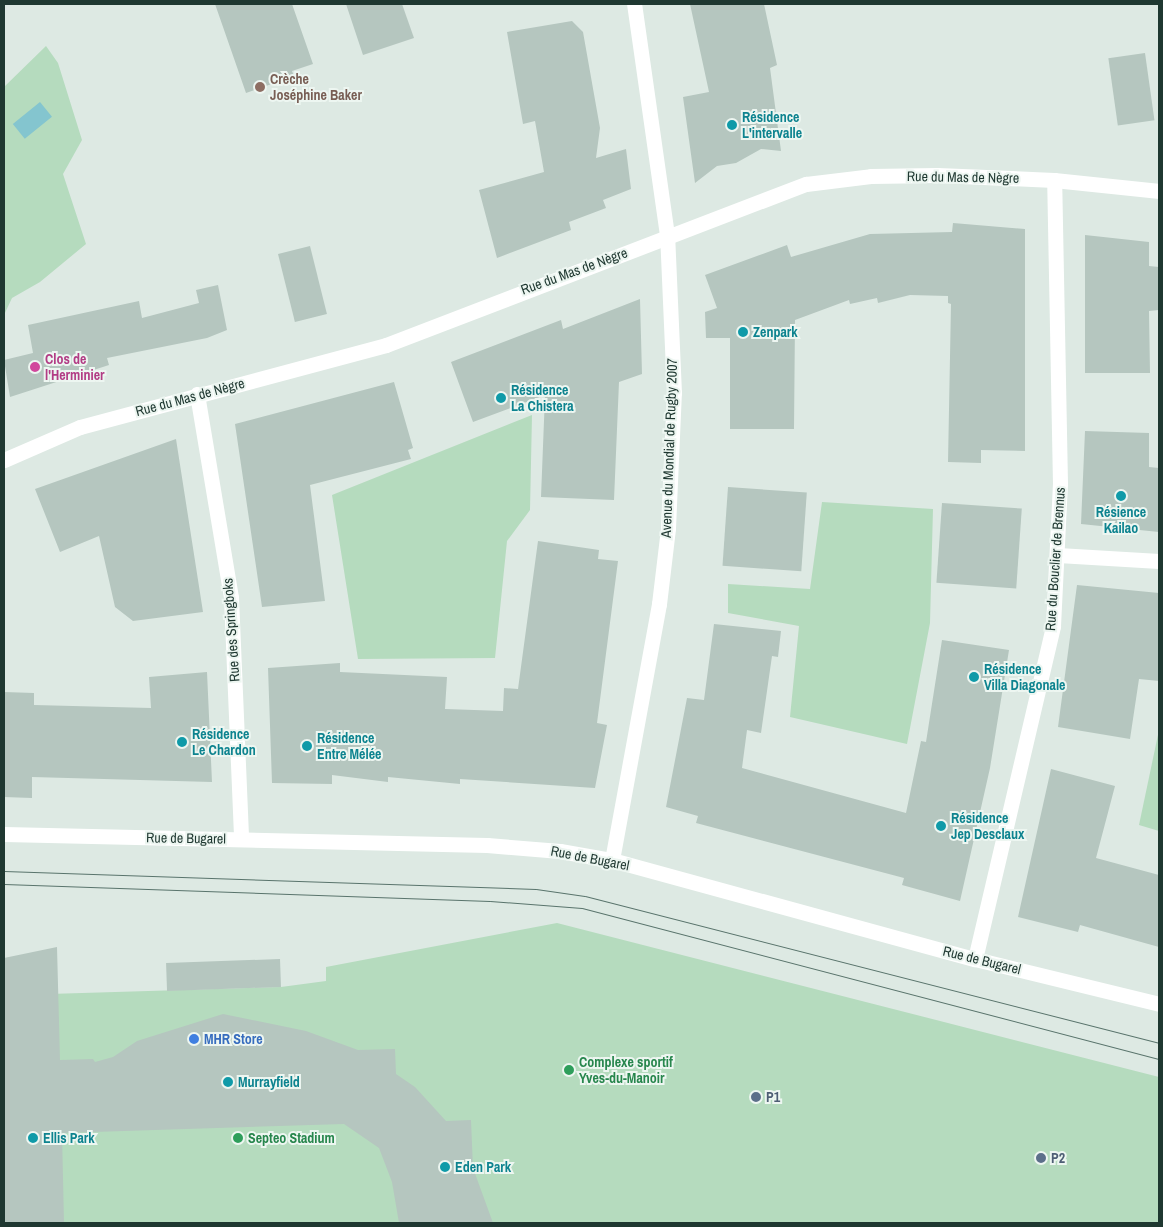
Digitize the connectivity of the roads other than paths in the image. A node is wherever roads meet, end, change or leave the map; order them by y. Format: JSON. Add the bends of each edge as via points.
{"nodes":[{"id":1,"x":634,"y":4,"type":"edge"},
{"id":2,"x":1054,"y":180,"type":"junction"},
{"id":3,"x":1159,"y":191,"type":"edge"},
{"id":4,"x":667,"y":234,"type":"junction"},
{"id":5,"x":197,"y":394,"type":"junction"},
{"id":6,"x":4,"y":460,"type":"edge"},
{"id":7,"x":1058,"y":555,"type":"junction"},
{"id":8,"x":1159,"y":561,"type":"edge"},
{"id":9,"x":4,"y":834,"type":"edge"},
{"id":10,"x":241,"y":839,"type":"junction"},
{"id":11,"x":612,"y":860,"type":"junction"},
{"id":12,"x":976,"y":959,"type":"junction"},
{"id":13,"x":1159,"y":1004,"type":"edge"}],
"edges":[{"from":1,"to":4,"type":"street","name":"Avenue du Mondial de Rugby 2007"},
{"from":2,"to":3,"type":"street","name":"Rue du Mas de Nègre"},
{"from":2,"to":4,"type":"street","name":"Rue du Mas de Nègre","via":[[927,175],[871,176],[806,184]]},
{"from":2,"to":7,"type":"street","name":"Rue du Bouclier de Brennus","via":[[1060,484]]},
{"from":4,"to":5,"type":"street","name":"Rue du Mas de Nègre","via":[[386,345]]},
{"from":4,"to":11,"type":"street","name":"Avenue du Mondial de Rugby 2007","via":[[674,393],[668,528],[649,675]]},
{"from":5,"to":6,"type":"street","name":"Rue du Mas de Nègre","via":[[80,427]]},
{"from":5,"to":10,"type":"street","name":"Rue des Springboks","via":[[231,597]]},
{"from":7,"to":8,"type":"street"},
{"from":7,"to":12,"type":"street","name":"Rue du Bouclier de Brennus","via":[[1053,626]]},
{"from":9,"to":10,"type":"street","name":"Rue de Bugarel"},
{"from":10,"to":11,"type":"street","name":"Rue de Bugarel","via":[[522,846]]},
{"from":11,"to":12,"type":"street","name":"Rue de Bugarel"},
{"from":12,"to":13,"type":"street","name":"Rue de Bugarel"}]}
